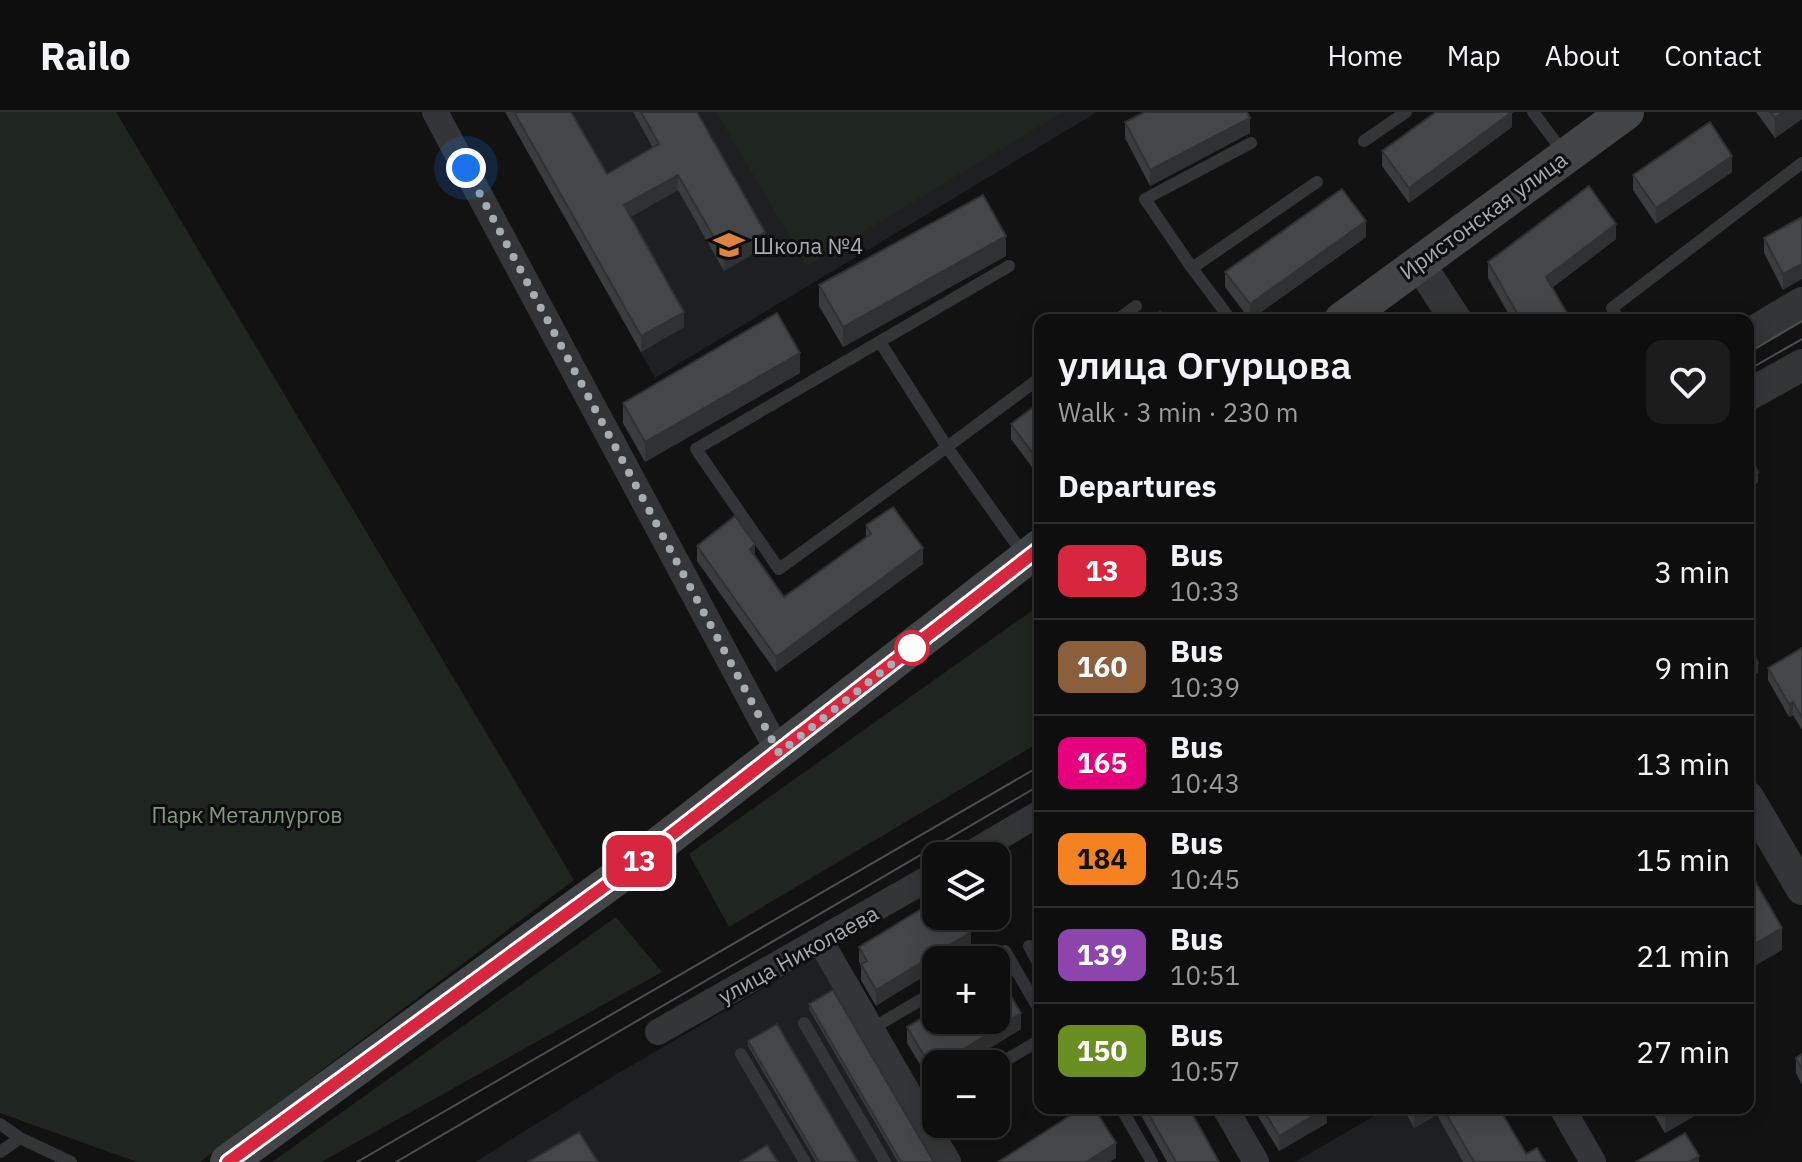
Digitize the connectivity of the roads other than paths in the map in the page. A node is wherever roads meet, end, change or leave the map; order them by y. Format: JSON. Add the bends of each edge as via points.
{"nodes":[{"id":1,"x":435,"y":112,"type":"edge"},
{"id":2,"x":1406,"y":112,"type":"edge"},
{"id":3,"x":1533,"y":112,"type":"edge"},
{"id":4,"x":1626,"y":112,"type":"edge"},
{"id":5,"x":1364,"y":141,"type":"dead end"},
{"id":6,"x":1251,"y":143,"type":"dead end"},
{"id":7,"x":1566,"y":155,"type":"junction"},
{"id":8,"x":1802,"y":163,"type":"edge"},
{"id":9,"x":1317,"y":182,"type":"dead end"},
{"id":10,"x":1418,"y":262,"type":"junction"},
{"id":11,"x":1009,"y":266,"type":"dead end"},
{"id":12,"x":1192,"y":268,"type":"junction"},
{"id":13,"x":1802,"y":303,"type":"edge"},
{"id":14,"x":1136,"y":306,"type":"dead end"},
{"id":15,"x":1125,"y":314,"type":"edge"},
{"id":16,"x":1226,"y":314,"type":"edge"},
{"id":17,"x":1350,"y":314,"type":"edge"},
{"id":18,"x":1452,"y":314,"type":"edge"},
{"id":19,"x":1616,"y":314,"type":"edge"},
{"id":20,"x":1754,"y":331,"type":"edge"},
{"id":21,"x":880,"y":342,"type":"junction"},
{"id":22,"x":1802,"y":365,"type":"edge"},
{"id":23,"x":1034,"y":382,"type":"edge"},
{"id":24,"x":1754,"y":392,"type":"edge"},
{"id":25,"x":947,"y":447,"type":"junction"},
{"id":26,"x":1033,"y":553,"type":"edge"},
{"id":27,"x":779,"y":753,"type":"junction"},
{"id":28,"x":1754,"y":807,"type":"edge"},
{"id":29,"x":1034,"y":817,"type":"edge"},
{"id":30,"x":991,"y":842,"type":"edge"},
{"id":31,"x":922,"y":882,"type":"edge"},
{"id":32,"x":1802,"y":889,"type":"edge"},
{"id":33,"x":821,"y":942,"type":"junction"},
{"id":34,"x":1029,"y":946,"type":"dead end"},
{"id":35,"x":1034,"y":955,"type":"edge"},
{"id":36,"x":1010,"y":960,"type":"edge"},
{"id":37,"x":922,"y":999,"type":"edge"},
{"id":38,"x":1034,"y":1001,"type":"edge"},
{"id":39,"x":804,"y":1023,"type":"dead end"},
{"id":40,"x":871,"y":1029,"type":"junction"},
{"id":41,"x":658,"y":1032,"type":"dead end"},
{"id":42,"x":1034,"y":1044,"type":"edge"},
{"id":43,"x":741,"y":1054,"type":"dead end"},
{"id":44,"x":1010,"y":1058,"type":"edge"},
{"id":45,"x":1124,"y":1114,"type":"edge"},
{"id":46,"x":1228,"y":1114,"type":"edge"},
{"id":47,"x":1565,"y":1114,"type":"edge"},
{"id":48,"x":0,"y":1124,"type":"edge"},
{"id":49,"x":20,"y":1138,"type":"junction"},
{"id":50,"x":0,"y":1152,"type":"edge"},
{"id":51,"x":71,"y":1162,"type":"edge"},
{"id":52,"x":228,"y":1162,"type":"edge"},
{"id":53,"x":805,"y":1162,"type":"edge"},
{"id":54,"x":885,"y":1162,"type":"edge"},
{"id":55,"x":948,"y":1162,"type":"edge"},
{"id":56,"x":1152,"y":1162,"type":"edge"},
{"id":57,"x":1256,"y":1162,"type":"edge"},
{"id":58,"x":1593,"y":1162,"type":"edge"}],
"edges":[{"from":1,"to":27,"type":"street"},
{"from":2,"to":5,"type":"lane"},
{"from":3,"to":7,"type":"lane"},
{"from":4,"to":7,"type":"main road","name":"Иристонская улица"},
{"from":6,"to":12,"type":"lane","via":[[1145,199]]},
{"from":7,"to":10,"type":"main road","name":"Иристонская улица"},
{"from":8,"to":19,"type":"lane","via":[[1612,308]]},
{"from":9,"to":12,"type":"lane"},
{"from":10,"to":17,"type":"main road","name":"Иристонская улица"},
{"from":10,"to":18,"type":"street"},
{"from":11,"to":21,"type":"lane"},
{"from":12,"to":16,"type":"lane"},
{"from":13,"to":20,"type":"street"},
{"from":14,"to":15,"type":"lane"},
{"from":21,"to":25,"type":"lane"},
{"from":21,"to":25,"type":"lane","via":[[696,449],[779,569]]},
{"from":22,"to":24,"type":"street"},
{"from":23,"to":25,"type":"lane"},
{"from":25,"to":26,"type":"lane"},
{"from":26,"to":27,"type":"main road"},
{"from":27,"to":52,"type":"main road"},
{"from":28,"to":32,"type":"street"},
{"from":29,"to":30,"type":"street"},
{"from":31,"to":33,"type":"street","name":"улица Николаева"},
{"from":33,"to":40,"type":"street"},
{"from":33,"to":41,"type":"street","name":"улица Николаева"},
{"from":34,"to":35,"type":"lane"},
{"from":36,"to":38,"type":"lane"},
{"from":37,"to":40,"type":"lane"},
{"from":39,"to":54,"type":"lane"},
{"from":40,"to":55,"type":"street","via":[[923,1109]]},
{"from":42,"to":44,"type":"lane"},
{"from":43,"to":53,"type":"lane"},
{"from":45,"to":56,"type":"lane"},
{"from":46,"to":57,"type":"street"},
{"from":47,"to":58,"type":"street"},
{"from":48,"to":49,"type":"lane"},
{"from":49,"to":50,"type":"lane"},
{"from":49,"to":51,"type":"lane"}]}
